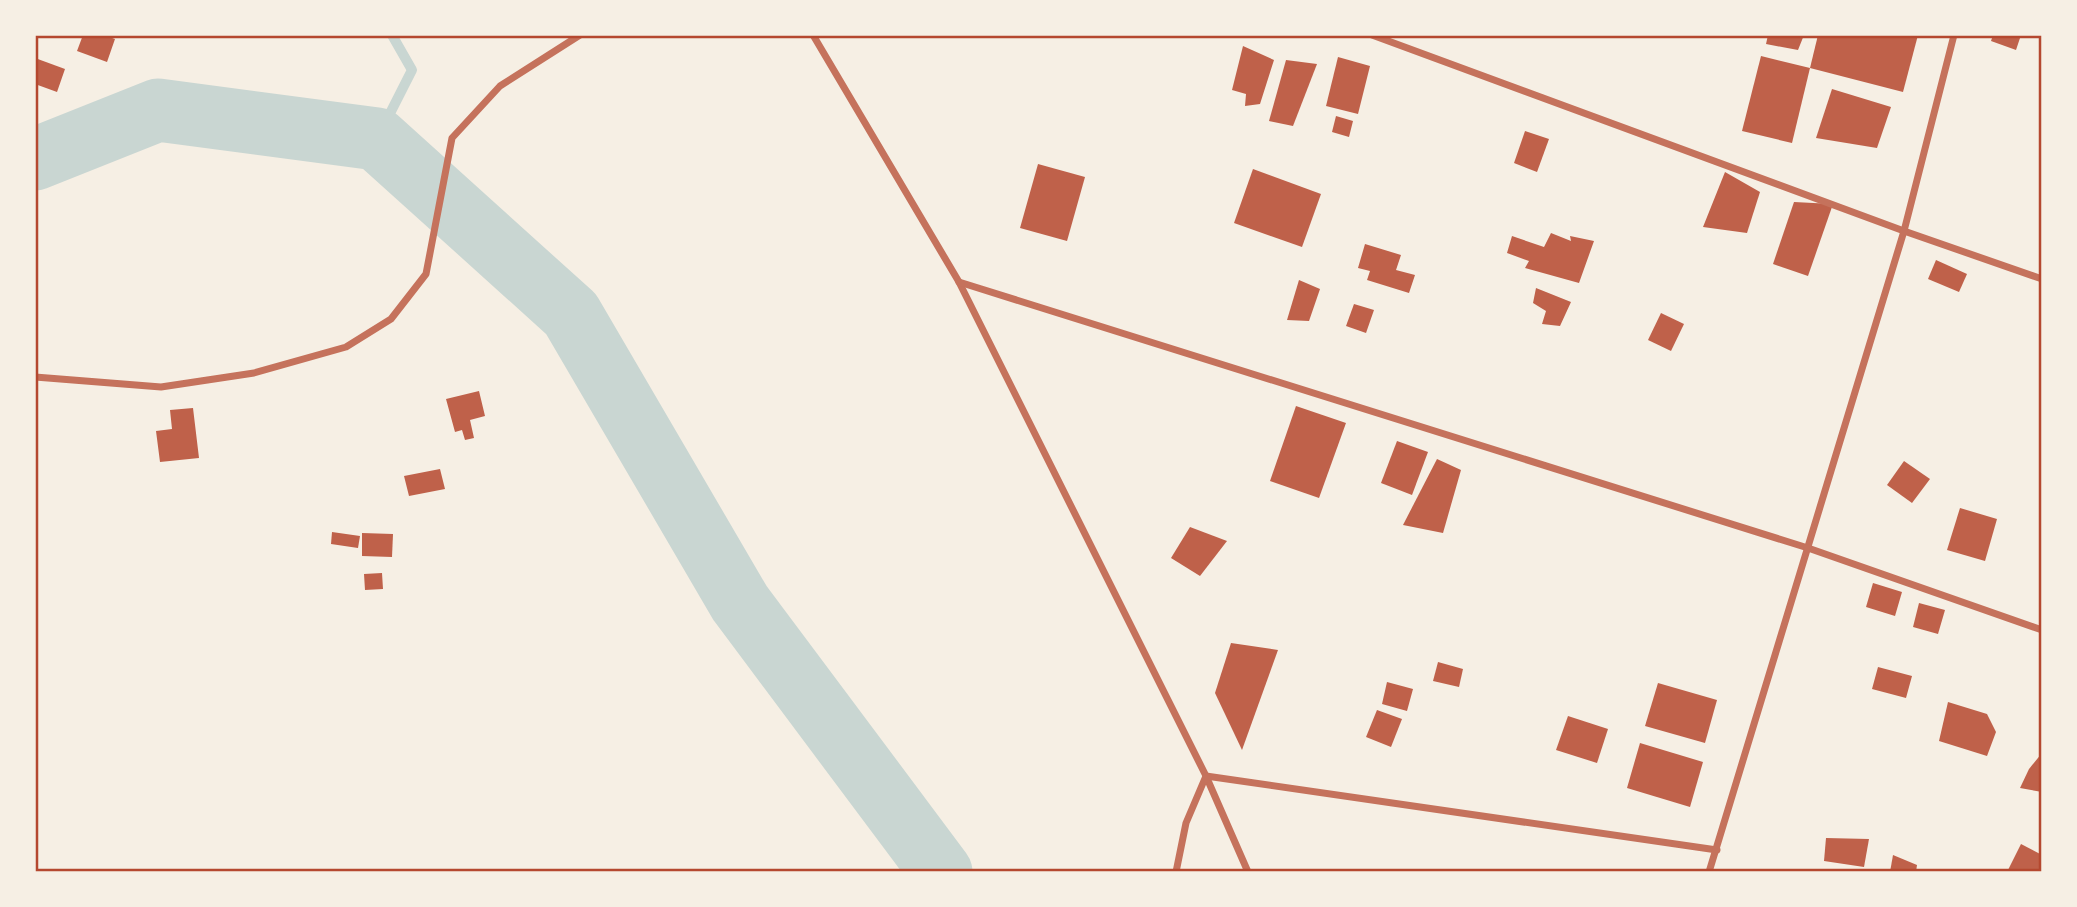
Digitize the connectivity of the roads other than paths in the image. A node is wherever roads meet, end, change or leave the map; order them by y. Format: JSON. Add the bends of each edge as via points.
{"nodes":[{"id":1,"x":580,"y":35,"type":"edge"},
{"id":2,"x":813,"y":35,"type":"edge"},
{"id":3,"x":1372,"y":35,"type":"edge"},
{"id":4,"x":1954,"y":35,"type":"edge"},
{"id":5,"x":1904,"y":231,"type":"junction"},
{"id":6,"x":2042,"y":279,"type":"edge"},
{"id":7,"x":959,"y":282,"type":"junction"},
{"id":8,"x":35,"y":377,"type":"edge"},
{"id":9,"x":1808,"y":548,"type":"junction"},
{"id":10,"x":2042,"y":630,"type":"edge"},
{"id":11,"x":1206,"y":776,"type":"junction"},
{"id":12,"x":1717,"y":850,"type":"junction"},
{"id":13,"x":1176,"y":872,"type":"edge"},
{"id":14,"x":1248,"y":872,"type":"edge"},
{"id":15,"x":1709,"y":872,"type":"edge"}],
"edges":[{"from":1,"to":8,"type":"street","via":[[500,86],[452,138],[426,274],[391,319],[345,347],[254,373],[161,387]]},
{"from":2,"to":7,"type":"street"},
{"from":3,"to":5,"type":"street"},
{"from":4,"to":5,"type":"street"},
{"from":5,"to":6,"type":"street"},
{"from":5,"to":9,"type":"street"},
{"from":7,"to":9,"type":"street"},
{"from":7,"to":11,"type":"street"},
{"from":9,"to":10,"type":"street"},
{"from":9,"to":12,"type":"street"},
{"from":11,"to":12,"type":"street"},
{"from":11,"to":13,"type":"street","via":[[1186,823]]},
{"from":11,"to":14,"type":"street"},
{"from":12,"to":15,"type":"street"}]}
